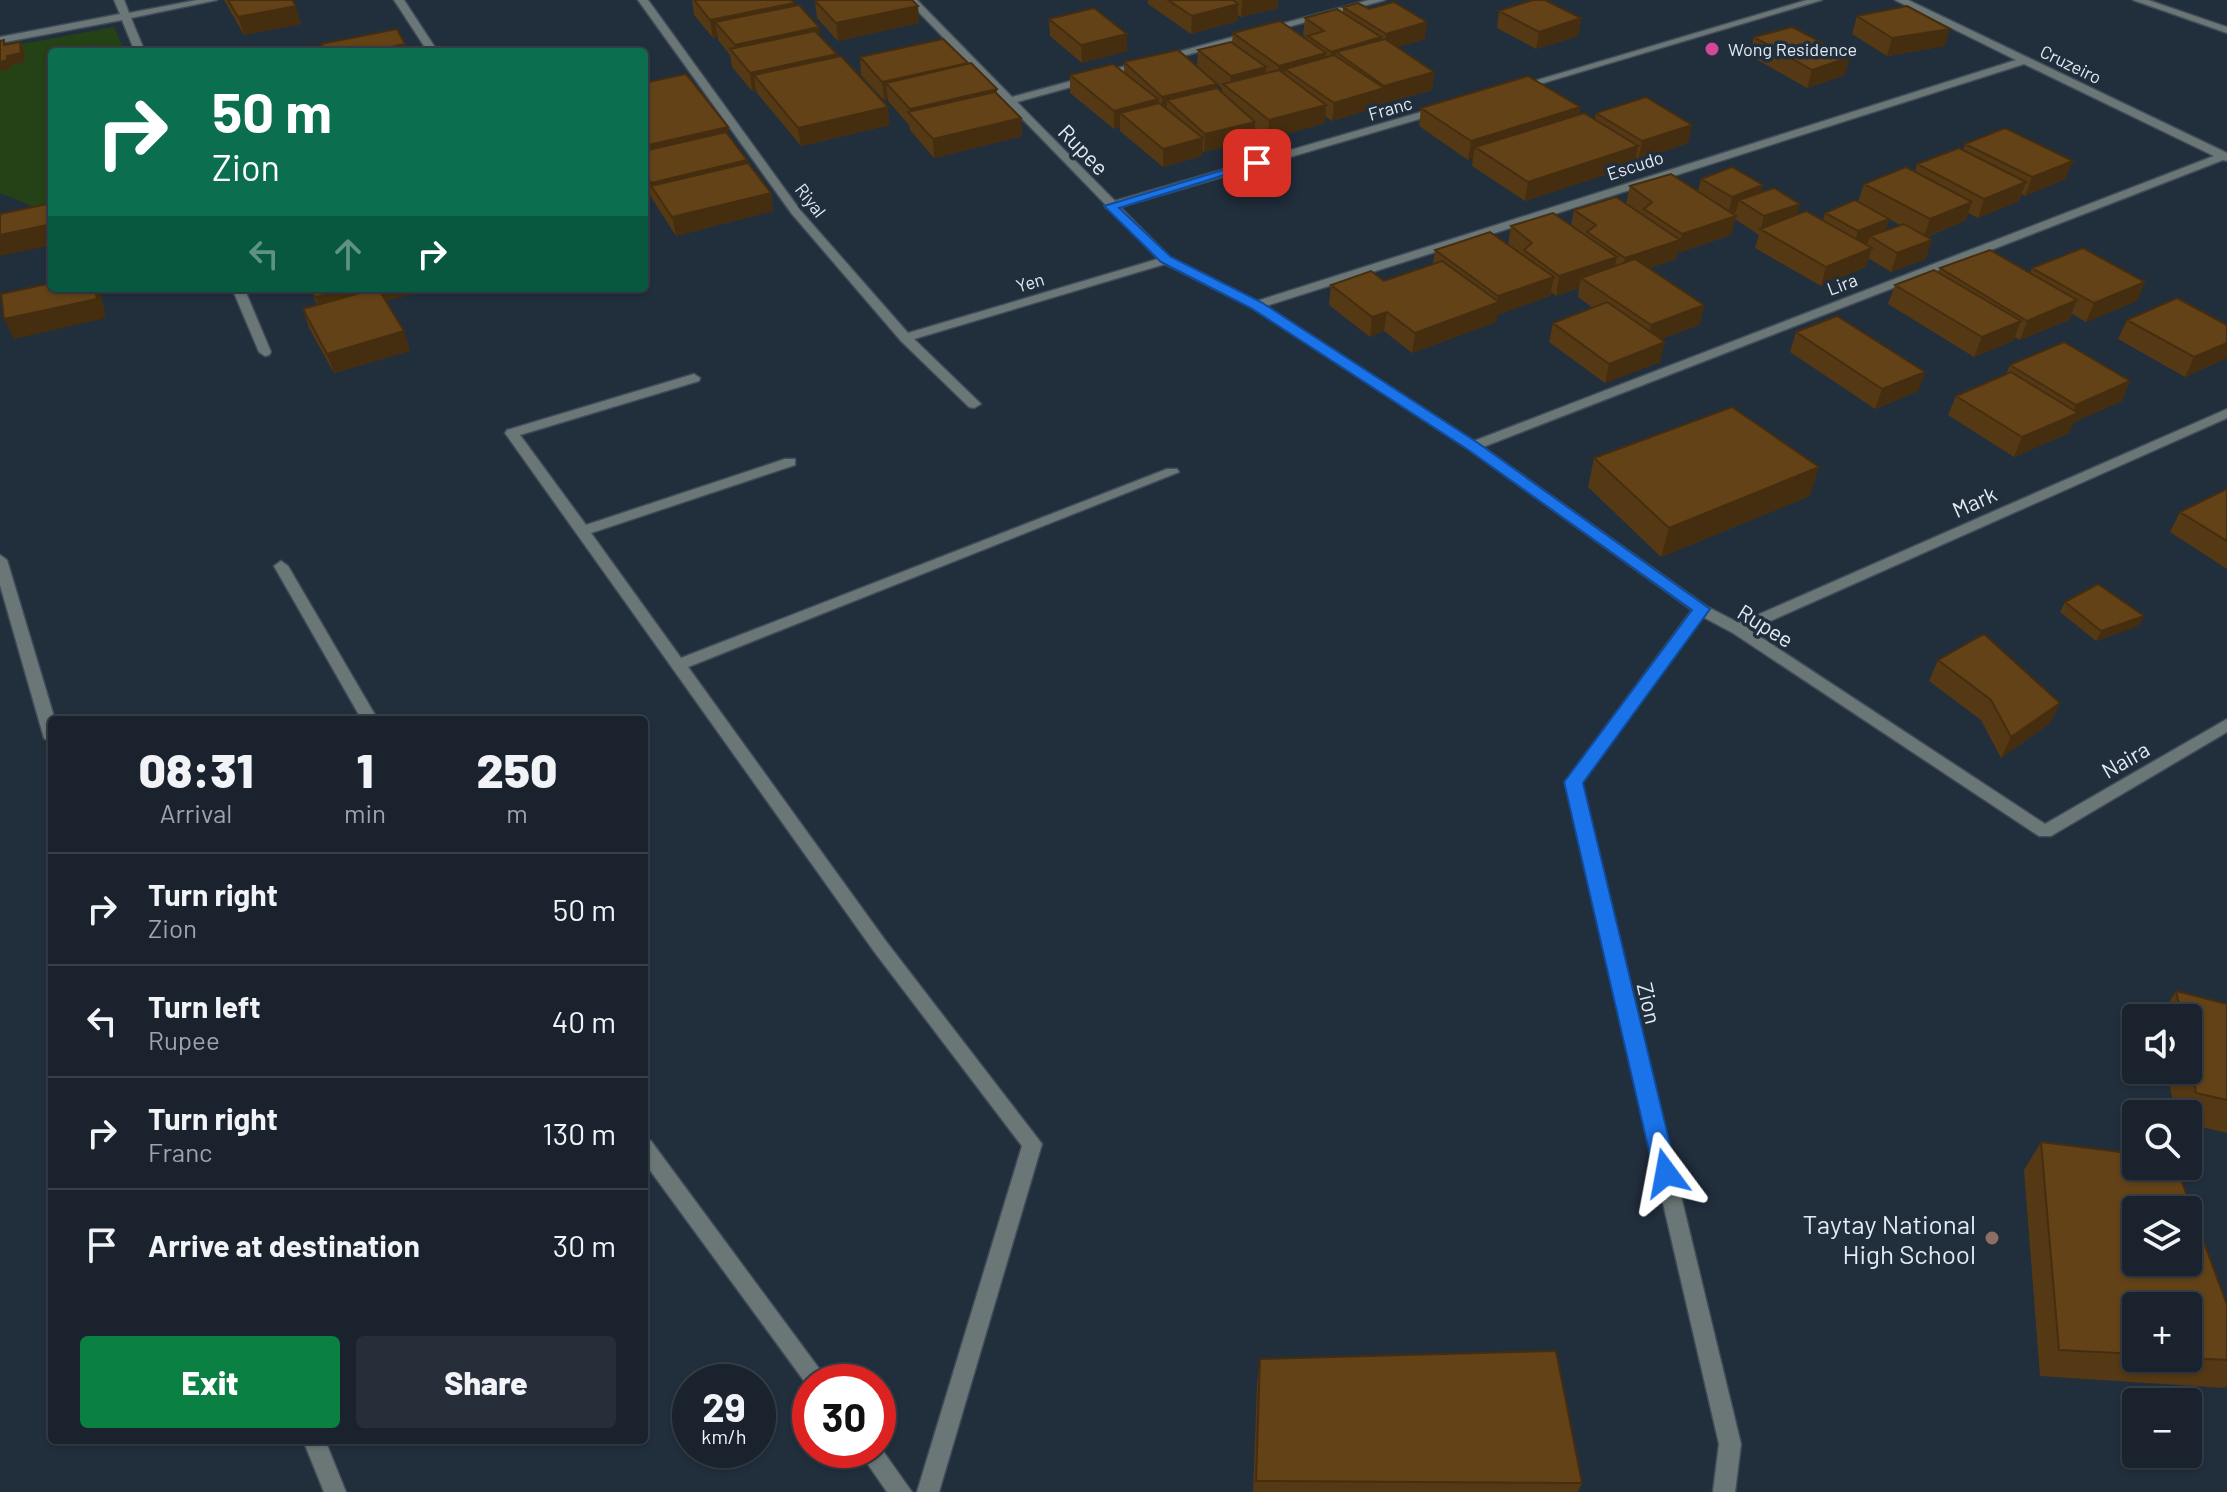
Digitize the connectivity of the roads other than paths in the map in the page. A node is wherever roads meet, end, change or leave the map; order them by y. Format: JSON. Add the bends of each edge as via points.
{"nodes":[{"id":1,"x":119,"y":0,"type":"edge"},
{"id":2,"x":212,"y":0,"type":"edge"},
{"id":3,"x":399,"y":0,"type":"edge"},
{"id":4,"x":643,"y":0,"type":"edge"},
{"id":5,"x":913,"y":0,"type":"edge"},
{"id":6,"x":1380,"y":0,"type":"edge"},
{"id":7,"x":1817,"y":0,"type":"edge"},
{"id":8,"x":1900,"y":0,"type":"edge"},
{"id":9,"x":2138,"y":0,"type":"edge"},
{"id":10,"x":126,"y":16,"type":"junction"},
{"id":11,"x":2227,"y":30,"type":"edge"},
{"id":12,"x":0,"y":40,"type":"edge"},
{"id":13,"x":138,"y":48,"type":"edge"},
{"id":14,"x":430,"y":48,"type":"edge"},
{"id":15,"x":2026,"y":60,"type":"junction"},
{"id":16,"x":1501,"y":92,"type":"edge"},
{"id":17,"x":1009,"y":101,"type":"junction"},
{"id":18,"x":1456,"y":105,"type":"edge"},
{"id":19,"x":2226,"y":157,"type":"edge"},
{"id":20,"x":1110,"y":206,"type":"junction"},
{"id":21,"x":1166,"y":260,"type":"junction"},
{"id":22,"x":240,"y":292,"type":"edge"},
{"id":23,"x":1256,"y":305,"type":"junction"},
{"id":24,"x":905,"y":338,"type":"junction"},
{"id":25,"x":265,"y":352,"type":"dead end"},
{"id":26,"x":694,"y":378,"type":"dead end"},
{"id":27,"x":974,"y":404,"type":"dead end"},
{"id":28,"x":2227,"y":413,"type":"edge"},
{"id":29,"x":1473,"y":446,"type":"junction"},
{"id":30,"x":790,"y":462,"type":"dead end"},
{"id":31,"x":1172,"y":472,"type":"dead end"},
{"id":32,"x":583,"y":531,"type":"junction"},
{"id":33,"x":0,"y":560,"type":"edge"},
{"id":34,"x":281,"y":566,"type":"dead end"},
{"id":35,"x":1701,"y":609,"type":"junction"},
{"id":36,"x":1738,"y":629,"type":"junction"},
{"id":37,"x":680,"y":664,"type":"junction"},
{"id":38,"x":368,"y":716,"type":"edge"},
{"id":39,"x":48,"y":724,"type":"edge"},
{"id":40,"x":2227,"y":725,"type":"edge"},
{"id":41,"x":2045,"y":832,"type":"joint"},
{"id":42,"x":648,"y":1152,"type":"edge"},
{"id":43,"x":805,"y":1364,"type":"edge"},
{"id":44,"x":316,"y":1444,"type":"edge"},
{"id":45,"x":883,"y":1468,"type":"edge"},
{"id":46,"x":335,"y":1492,"type":"edge"},
{"id":47,"x":901,"y":1492,"type":"edge"},
{"id":48,"x":928,"y":1492,"type":"edge"},
{"id":49,"x":1724,"y":1492,"type":"edge"}],
"edges":[{"from":1,"to":10,"type":"street"},
{"from":2,"to":10,"type":"street"},
{"from":3,"to":14,"type":"street"},
{"from":4,"to":24,"type":"street","name":"Riyal","via":[[796,212]]},
{"from":5,"to":17,"type":"street","name":"Rupee"},
{"from":6,"to":17,"type":"street"},
{"from":7,"to":16,"type":"street"},
{"from":8,"to":15,"type":"street","name":"Cruzeiro"},
{"from":9,"to":11,"type":"street"},
{"from":10,"to":12,"type":"street"},
{"from":10,"to":13,"type":"street"},
{"from":15,"to":19,"type":"street","name":"Cruzeiro"},
{"from":15,"to":23,"type":"street","name":"Escudo"},
{"from":17,"to":20,"type":"street","name":"Rupee"},
{"from":18,"to":20,"type":"street","name":"Franc"},
{"from":19,"to":29,"type":"street","name":"Lira"},
{"from":20,"to":21,"type":"street","name":"Rupee"},
{"from":21,"to":23,"type":"street","name":"Rupee"},
{"from":21,"to":24,"type":"street","name":"Yen"},
{"from":22,"to":25,"type":"street"},
{"from":23,"to":29,"type":"street","name":"Rupee"},
{"from":24,"to":27,"type":"street","name":"Riyal"},
{"from":26,"to":32,"type":"street","via":[[512,433]]},
{"from":28,"to":36,"type":"street","name":"Mark"},
{"from":29,"to":35,"type":"street","name":"Rupee"},
{"from":30,"to":32,"type":"street"},
{"from":31,"to":37,"type":"street"},
{"from":32,"to":37,"type":"street"},
{"from":33,"to":39,"type":"street"},
{"from":34,"to":38,"type":"street"},
{"from":35,"to":36,"type":"street","name":"Rupee"},
{"from":35,"to":49,"type":"street","name":"Zion","via":[[1573,782],[1730,1444]]},
{"from":36,"to":41,"type":"street","name":"Rupee"},
{"from":37,"to":48,"type":"street","via":[[879,945],[1032,1144]]},
{"from":40,"to":41,"type":"street","name":"Naira"},
{"from":42,"to":43,"type":"street"},
{"from":44,"to":46,"type":"street"},
{"from":45,"to":47,"type":"street"}]}
